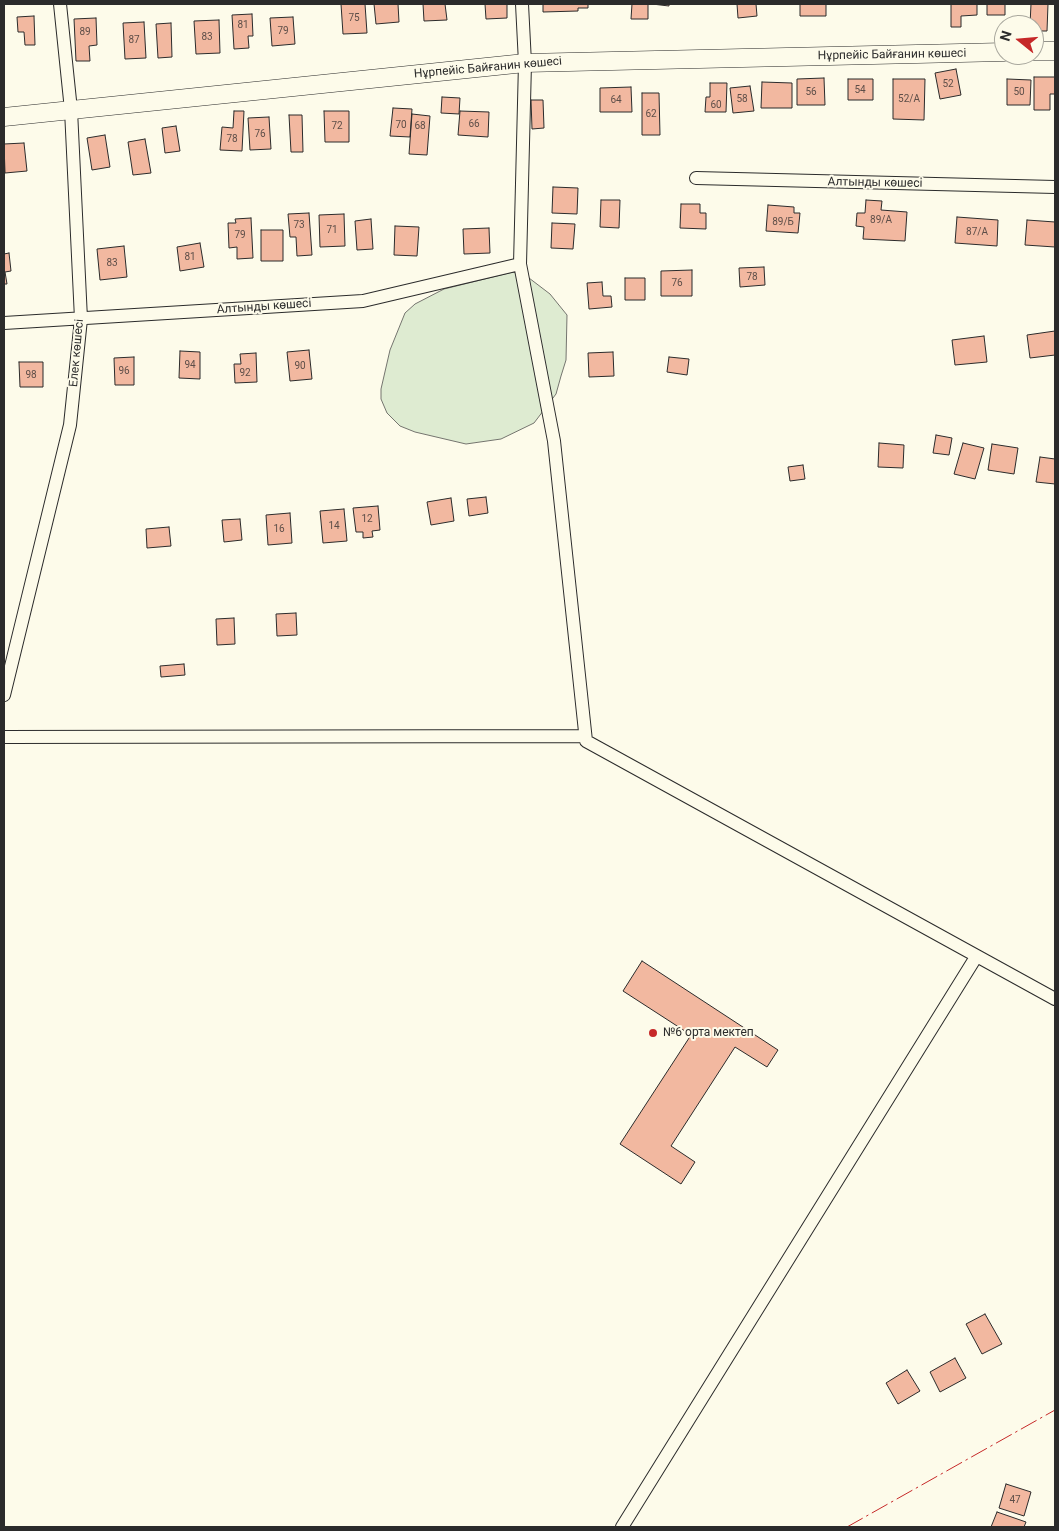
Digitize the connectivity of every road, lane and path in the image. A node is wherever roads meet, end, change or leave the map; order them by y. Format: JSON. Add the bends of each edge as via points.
{"nodes":[{"id":1,"x":60,"y":4,"type":"edge"},
{"id":2,"x":522,"y":4,"type":"edge"},
{"id":3,"x":994,"y":52,"type":"edge"},
{"id":4,"x":525,"y":63,"type":"junction"},
{"id":5,"x":71,"y":110,"type":"junction"},
{"id":6,"x":4,"y":117,"type":"edge"},
{"id":7,"x":696,"y":178,"type":"dead end"},
{"id":8,"x":1055,"y":187,"type":"edge"},
{"id":9,"x":520,"y":264,"type":"junction"},
{"id":10,"x":81,"y":319,"type":"junction"},
{"id":11,"x":4,"y":324,"type":"edge"},
{"id":12,"x":4,"y":695,"type":"edge"},
{"id":13,"x":585,"y":736,"type":"junction"},
{"id":14,"x":4,"y":737,"type":"edge"},
{"id":15,"x":976,"y":957,"type":"junction"},
{"id":16,"x":1055,"y":999,"type":"edge"},
{"id":17,"x":622,"y":1527,"type":"edge"}],
"edges":[{"from":1,"to":5,"type":"street","name":"Елек көшесі"},
{"from":2,"to":4,"type":"street"},
{"from":3,"to":4,"type":"street","name":"Нұрпейіс Байғанин көшесі"},
{"from":4,"to":5,"type":"street","name":"Нұрпейіс Байғанин көшесі"},
{"from":4,"to":9,"type":"street"},
{"from":5,"to":6,"type":"street","name":"Нұрпейіс Байғанин көшесі"},
{"from":5,"to":10,"type":"street","name":"Елек көшесі"},
{"from":7,"to":8,"type":"street","name":"Алтынды көшесі"},
{"from":9,"to":10,"type":"street","name":"Алтынды көшесі","via":[[363,301]]},
{"from":9,"to":13,"type":"street","via":[[554,441]]},
{"from":10,"to":11,"type":"street","name":"Алтынды көшесі"},
{"from":10,"to":12,"type":"street","name":"Елек көшесі","via":[[70,425]]},
{"from":13,"to":14,"type":"street"},
{"from":13,"to":15,"type":"street","via":[[586,741],[594,746]]},
{"from":15,"to":16,"type":"street"},
{"from":15,"to":17,"type":"street"}]}
